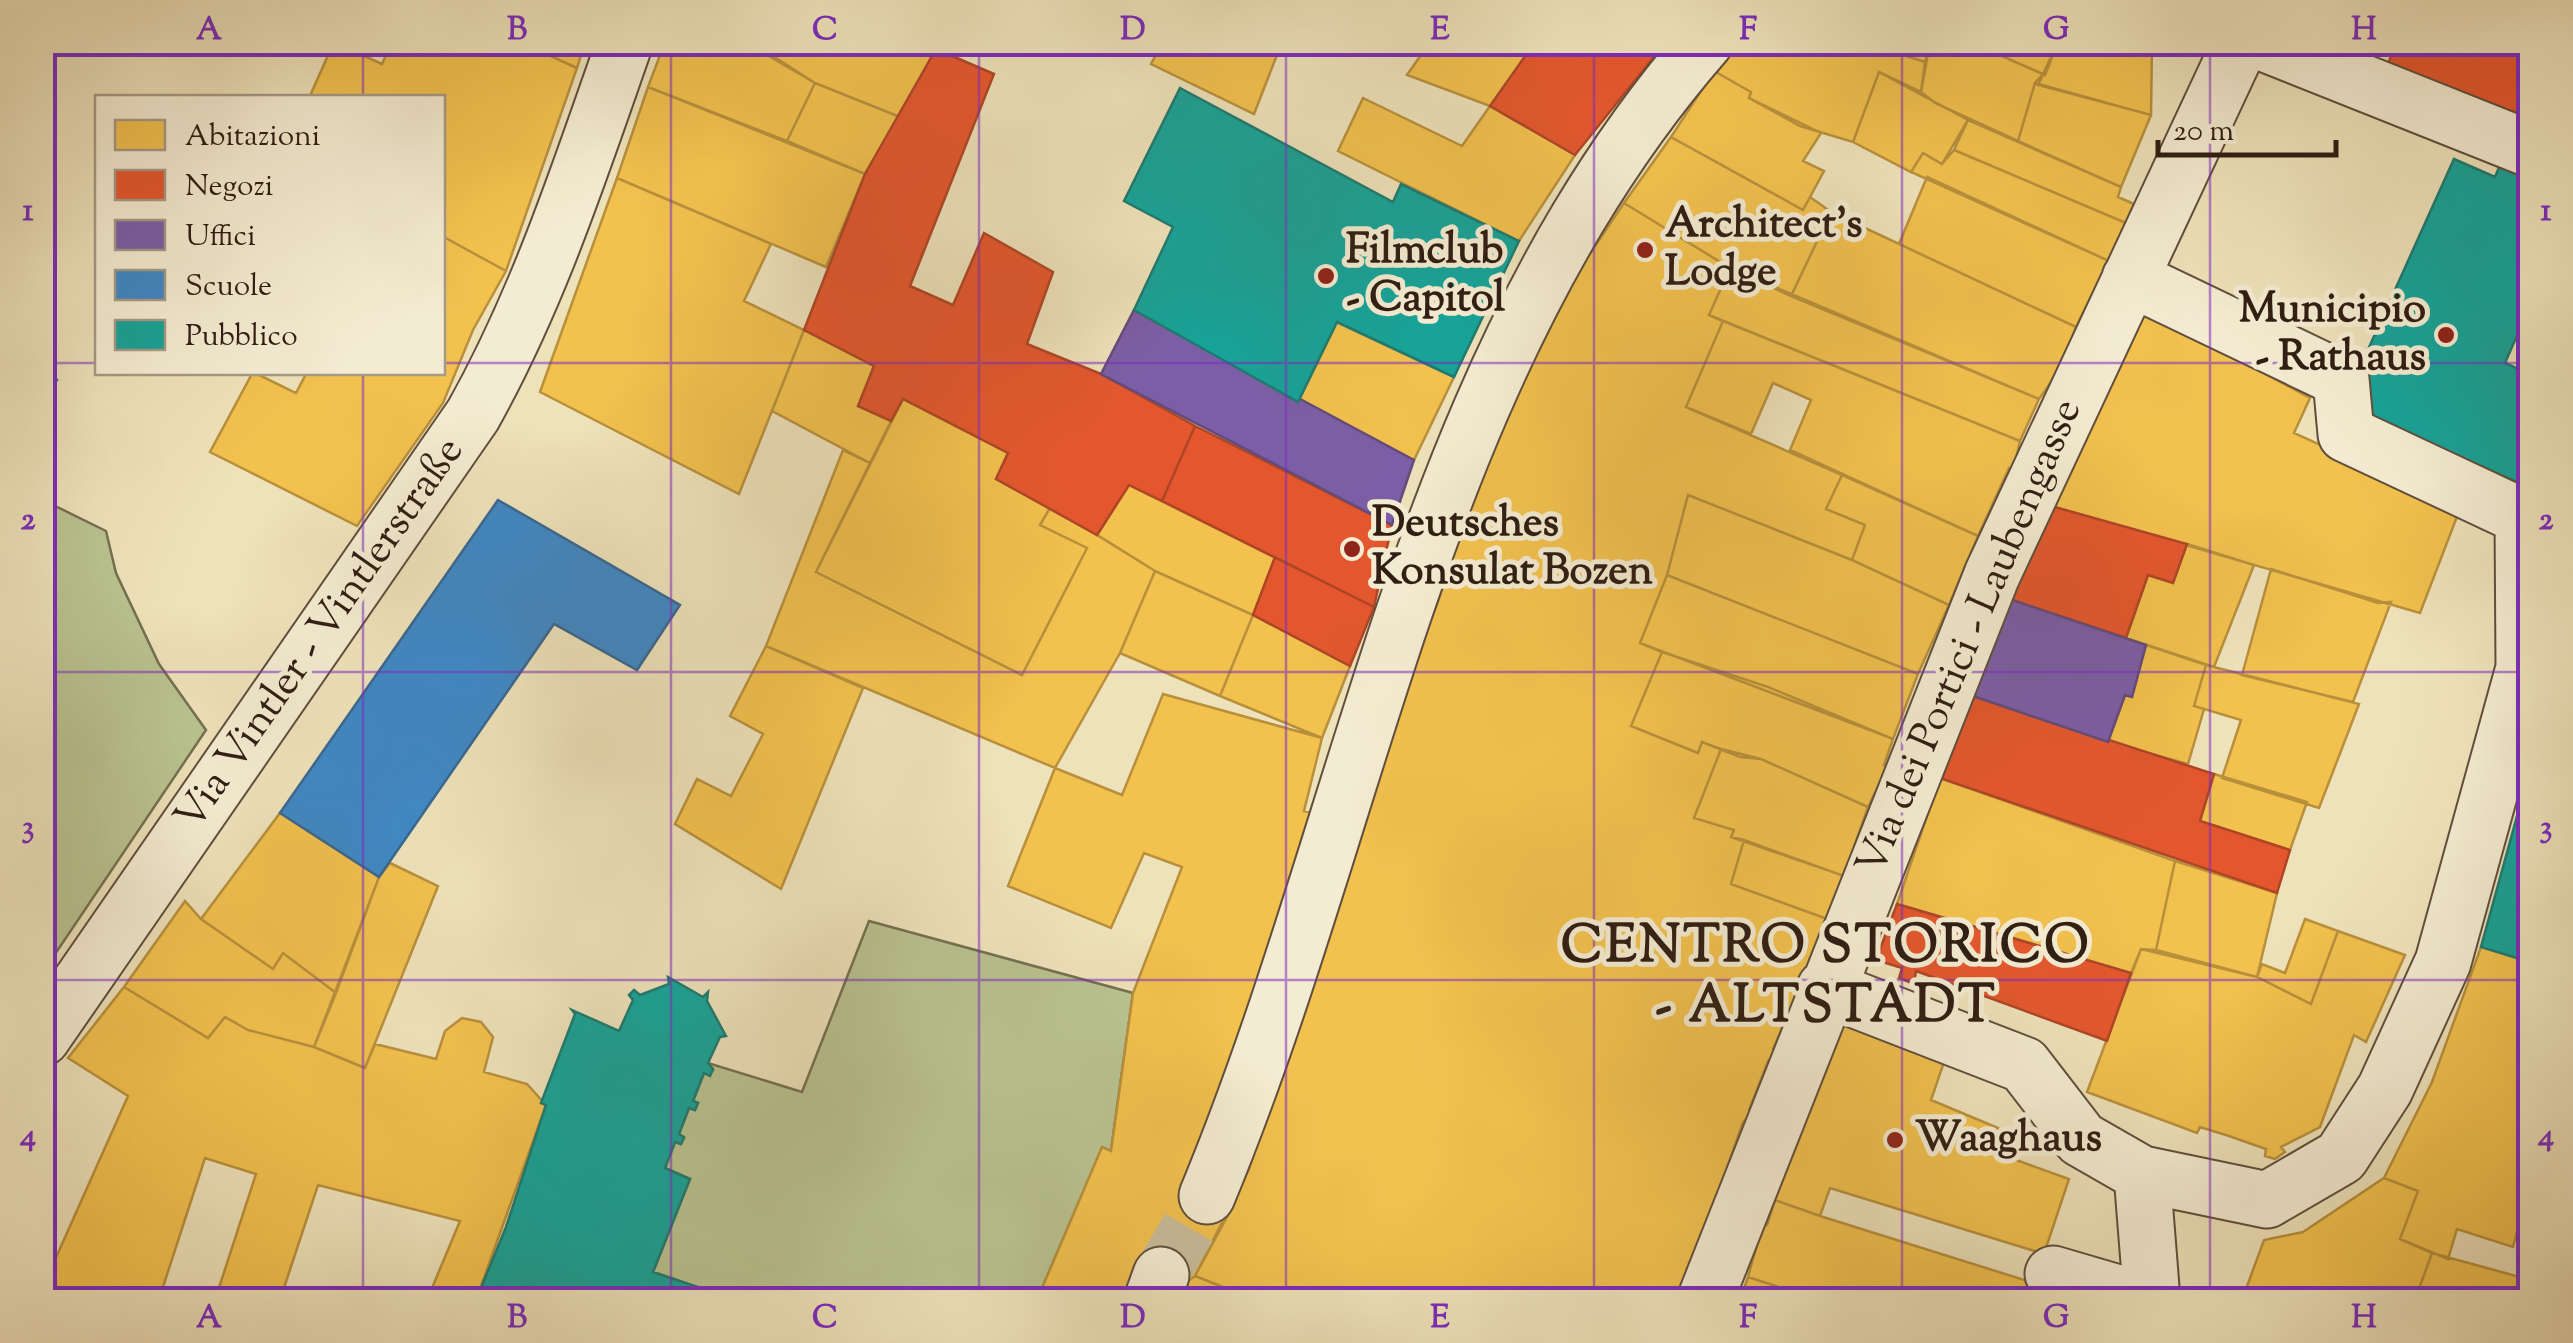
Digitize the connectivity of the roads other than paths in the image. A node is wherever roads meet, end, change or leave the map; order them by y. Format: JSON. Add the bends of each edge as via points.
{"nodes":[{"id":1,"x":625,"y":42,"type":"edge"},
{"id":2,"x":1706,"y":42,"type":"edge"},
{"id":3,"x":2242,"y":42,"type":"edge"},
{"id":4,"x":2261,"y":42,"type":"edge"},
{"id":5,"x":2530,"y":149,"type":"edge"},
{"id":6,"x":2130,"y":278,"type":"junction"},
{"id":7,"x":1825,"y":988,"type":"junction"},
{"id":8,"x":42,"y":1038,"type":"edge"},
{"id":9,"x":2142,"y":1174,"type":"junction"},
{"id":10,"x":1207,"y":1196,"type":"tunnel mouth"},
{"id":11,"x":2053,"y":1274,"type":"dead end"},
{"id":12,"x":1705,"y":1300,"type":"edge"},
{"id":13,"x":2142,"y":1300,"type":"edge"},
{"id":14,"x":2152,"y":1300,"type":"edge"}],
"edges":[{"from":1,"to":8,"type":"street","name":"Via Vintler - Vintlerstraße","via":[[515,340],[473,415]]},
{"from":2,"to":10,"type":"street","via":[[1619,154],[1500,358],[1366,720]]},
{"from":3,"to":6,"type":"street","name":"Via dei Portici - Laubengasse"},
{"from":4,"to":5,"type":"street"},
{"from":6,"to":7,"type":"street","name":"Via dei Portici - Laubengasse","via":[[1992,575]]},
{"from":6,"to":9,"type":"street","via":[[2340,379],[2346,434],[2524,518],[2524,668],[2443,962],[2386,1088],[2341,1156],[2267,1200]]},
{"from":7,"to":9,"type":"street","via":[[2024,1065],[2080,1139]]},
{"from":7,"to":12,"type":"street","name":"Via dei Portici - Laubengasse"},
{"from":9,"to":14,"type":"street"},
{"from":11,"to":13,"type":"street"}]}
